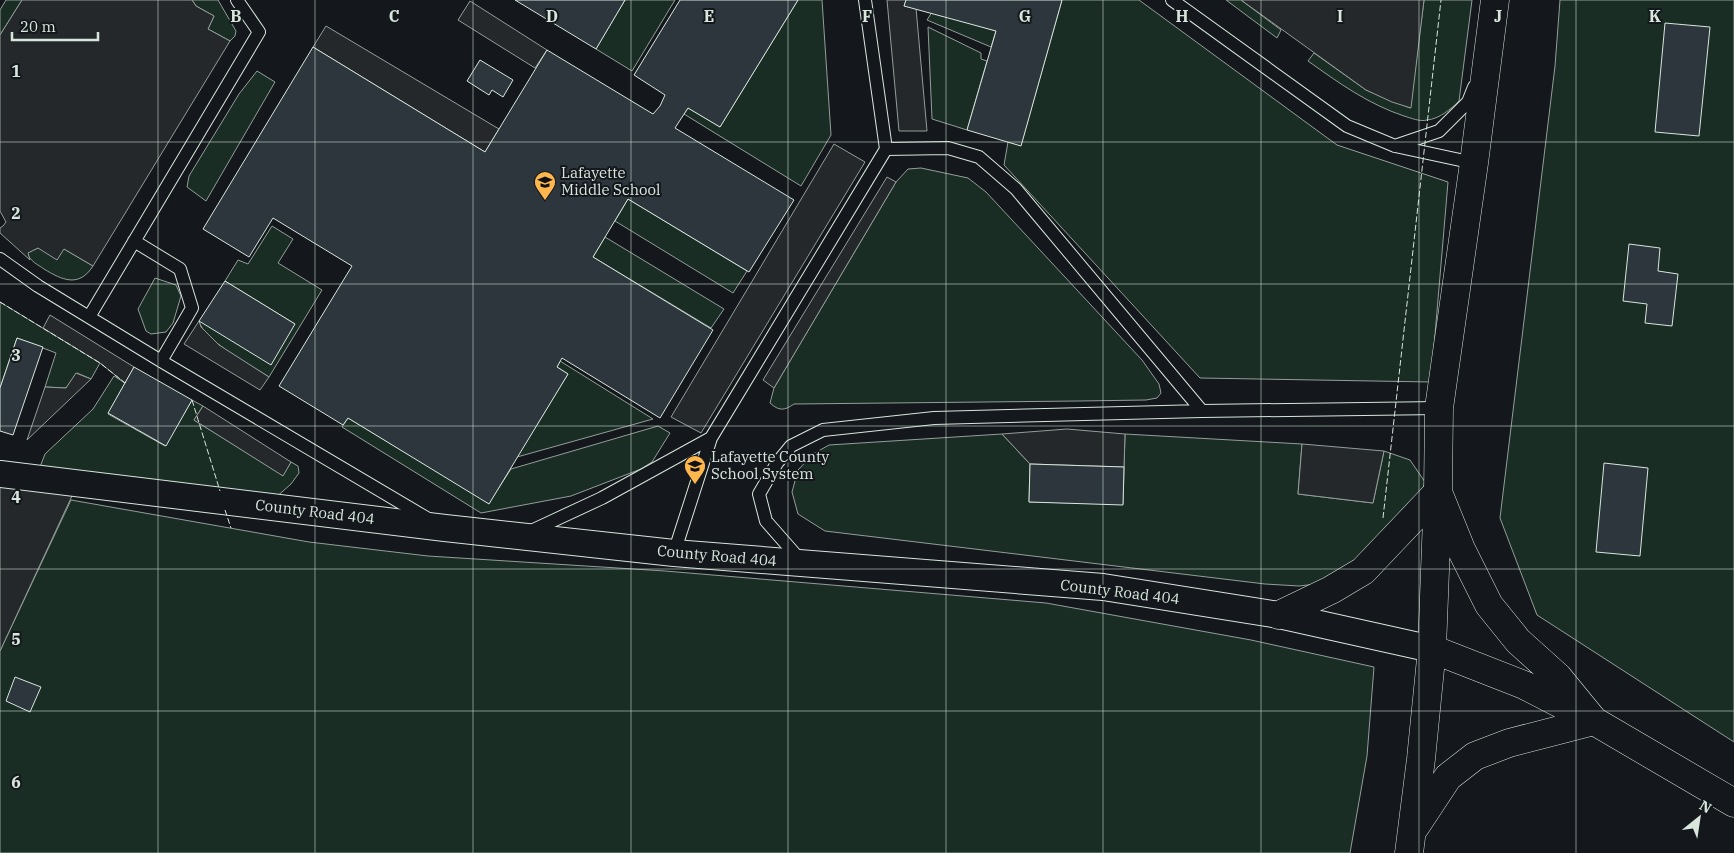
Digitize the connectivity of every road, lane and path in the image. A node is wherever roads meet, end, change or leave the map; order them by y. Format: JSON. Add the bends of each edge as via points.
{"nodes":[{"id":1,"x":238,"y":0,"type":"edge"},
{"id":2,"x":865,"y":0,"type":"edge"},
{"id":3,"x":1172,"y":0,"type":"edge"},
{"id":4,"x":1495,"y":0,"type":"edge"},
{"id":5,"x":1489,"y":50,"type":"junction"},
{"id":6,"x":1395,"y":146,"type":"junction"},
{"id":7,"x":886,"y":148,"type":"junction"},
{"id":8,"x":1474,"y":163,"type":"junction"},
{"id":9,"x":134,"y":241,"type":"junction"},
{"id":10,"x":0,"y":259,"type":"edge"},
{"id":11,"x":89,"y":317,"type":"junction"},
{"id":12,"x":161,"y":361,"type":"junction"},
{"id":13,"x":1439,"y":408,"type":"junction"},
{"id":14,"x":1202,"y":411,"type":"junction"},
{"id":15,"x":711,"y":438,"type":"junction"},
{"id":16,"x":0,"y":474,"type":"edge"},
{"id":17,"x":1438,"y":492,"type":"junction"},
{"id":18,"x":445,"y":528,"type":"junction"},
{"id":19,"x":520,"y":536,"type":"junction"},
{"id":20,"x":674,"y":553,"type":"junction"},
{"id":21,"x":804,"y":563,"type":"junction"},
{"id":22,"x":1279,"y":615,"type":"junction"},
{"id":23,"x":1432,"y":649,"type":"junction"},
{"id":24,"x":1594,"y":721,"type":"junction"},
{"id":25,"x":1734,"y":803,"type":"edge"},
{"id":26,"x":1411,"y":842,"type":"edge"}],
"edges":[{"from":1,"to":9,"type":"lane","via":[[259,32]]},
{"from":2,"to":7,"type":"lane"},
{"from":3,"to":6,"type":"lane","via":[[1347,126]]},
{"from":4,"to":5,"type":"main road"},
{"from":5,"to":6,"type":"lane","via":[[1468,102],[1440,132]]},
{"from":5,"to":8,"type":"main road"},
{"from":6,"to":8,"type":"lane"},
{"from":7,"to":14,"type":"lane","via":[[948,148],[980,157],[1016,189]]},
{"from":7,"to":15,"type":"lane"},
{"from":8,"to":13,"type":"main road"},
{"from":9,"to":11,"type":"lane"},
{"from":9,"to":12,"type":"lane","via":[[180,269],[192,308]]},
{"from":10,"to":11,"type":"lane"},
{"from":11,"to":12,"type":"lane"},
{"from":12,"to":18,"type":"lane"},
{"from":13,"to":14,"type":"lane"},
{"from":13,"to":17,"type":"main road"},
{"from":14,"to":21,"type":"lane","via":[[934,418],[823,430],[791,446],[759,494],[766,521]]},
{"from":15,"to":19,"type":"lane","via":[[602,498]]},
{"from":15,"to":20,"type":"lane"},
{"from":16,"to":18,"type":"street","name":"County Road 404"},
{"from":17,"to":22,"type":"main road","via":[[1363,571]]},
{"from":17,"to":23,"type":"main road"},
{"from":17,"to":24,"type":"main road","via":[[1461,549],[1489,604],[1518,641],[1558,677]]},
{"from":18,"to":19,"type":"street","name":"County Road 404"},
{"from":19,"to":20,"type":"street","name":"County Road 404"},
{"from":20,"to":21,"type":"street","name":"County Road 404"},
{"from":21,"to":22,"type":"street","name":"County Road 404","via":[[1103,587]]},
{"from":22,"to":23,"type":"street","name":"County Road 404"},
{"from":23,"to":24,"type":"main road","via":[[1524,685]]},
{"from":23,"to":26,"type":"main road"},
{"from":24,"to":25,"type":"main road"},
{"from":24,"to":26,"type":"main road","via":[[1509,743],[1475,756],[1448,777]]}]}
